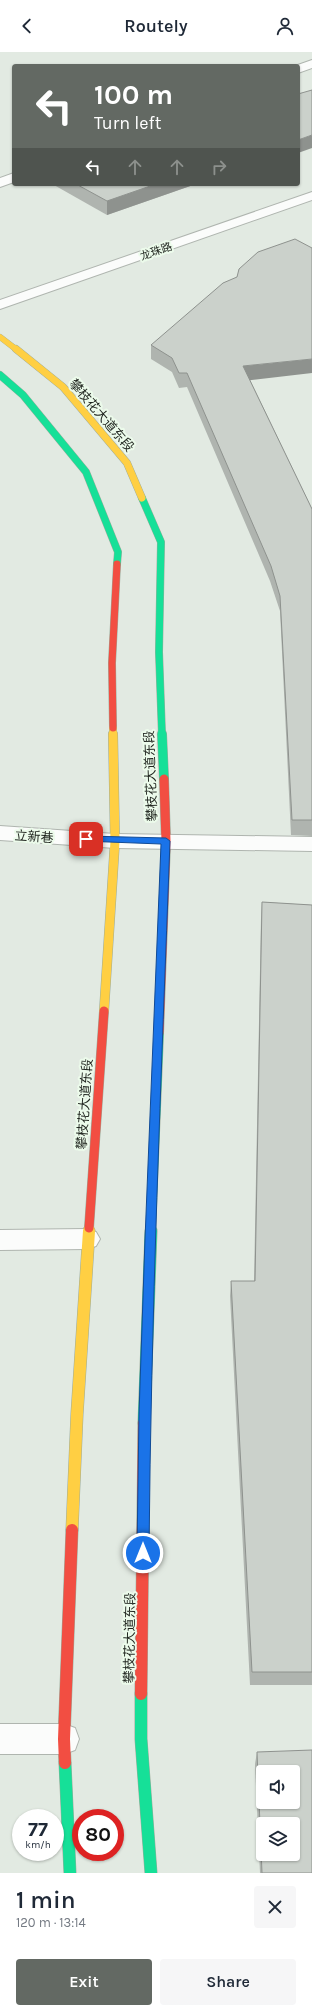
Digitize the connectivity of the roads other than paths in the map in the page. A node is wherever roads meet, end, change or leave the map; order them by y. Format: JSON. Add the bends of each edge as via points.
{"nodes":[{"id":1,"x":312,"y":64,"type":"edge"},
{"id":2,"x":300,"y":68,"type":"edge"},
{"id":3,"x":12,"y":178,"type":"edge"},
{"id":4,"x":0,"y":183,"type":"edge"},
{"id":5,"x":312,"y":196,"type":"edge"},
{"id":6,"x":0,"y":305,"type":"edge"},
{"id":7,"x":0,"y":337,"type":"edge"},
{"id":8,"x":0,"y":375,"type":"edge"},
{"id":9,"x":0,"y":833,"type":"edge"},
{"id":10,"x":115,"y":841,"type":"junction"},
{"id":11,"x":166,"y":841,"type":"junction"},
{"id":12,"x":312,"y":844,"type":"edge"},
{"id":13,"x":88,"y":1239,"type":"junction"},
{"id":14,"x":0,"y":1240,"type":"edge"},
{"id":15,"x":0,"y":1739,"type":"edge"},
{"id":16,"x":64,"y":1739,"type":"junction"},
{"id":17,"x":70,"y":1873,"type":"edge"},
{"id":18,"x":151,"y":1873,"type":"edge"}],
"edges":[{"from":1,"to":2,"type":"street"},
{"from":3,"to":4,"type":"street"},
{"from":5,"to":6,"type":"street","name":"龙珠路"},
{"from":7,"to":11,"type":"highway","name":"攀枝花大道东段","via":[[63,387],[127,463],[161,542],[159,652]]},
{"from":8,"to":10,"type":"highway","name":"攀枝花大道东段","via":[[23,395],[86,472],[118,552],[112,663]]},
{"from":9,"to":10,"type":"street","name":"立新巷"},
{"from":10,"to":11,"type":"street","name":"立新巷"},
{"from":10,"to":13,"type":"highway","name":"攀枝花大道东段"},
{"from":11,"to":12,"type":"street","name":"立新巷"},
{"from":11,"to":18,"type":"highway","name":"攀枝花大道东段","via":[[144,1414],[141,1739]]},
{"from":13,"to":14,"type":"street"},
{"from":13,"to":16,"type":"highway","name":"攀枝花大道东段","via":[[77,1414]]},
{"from":15,"to":16,"type":"street"},
{"from":16,"to":17,"type":"highway","name":"攀枝花大道东段"}]}
